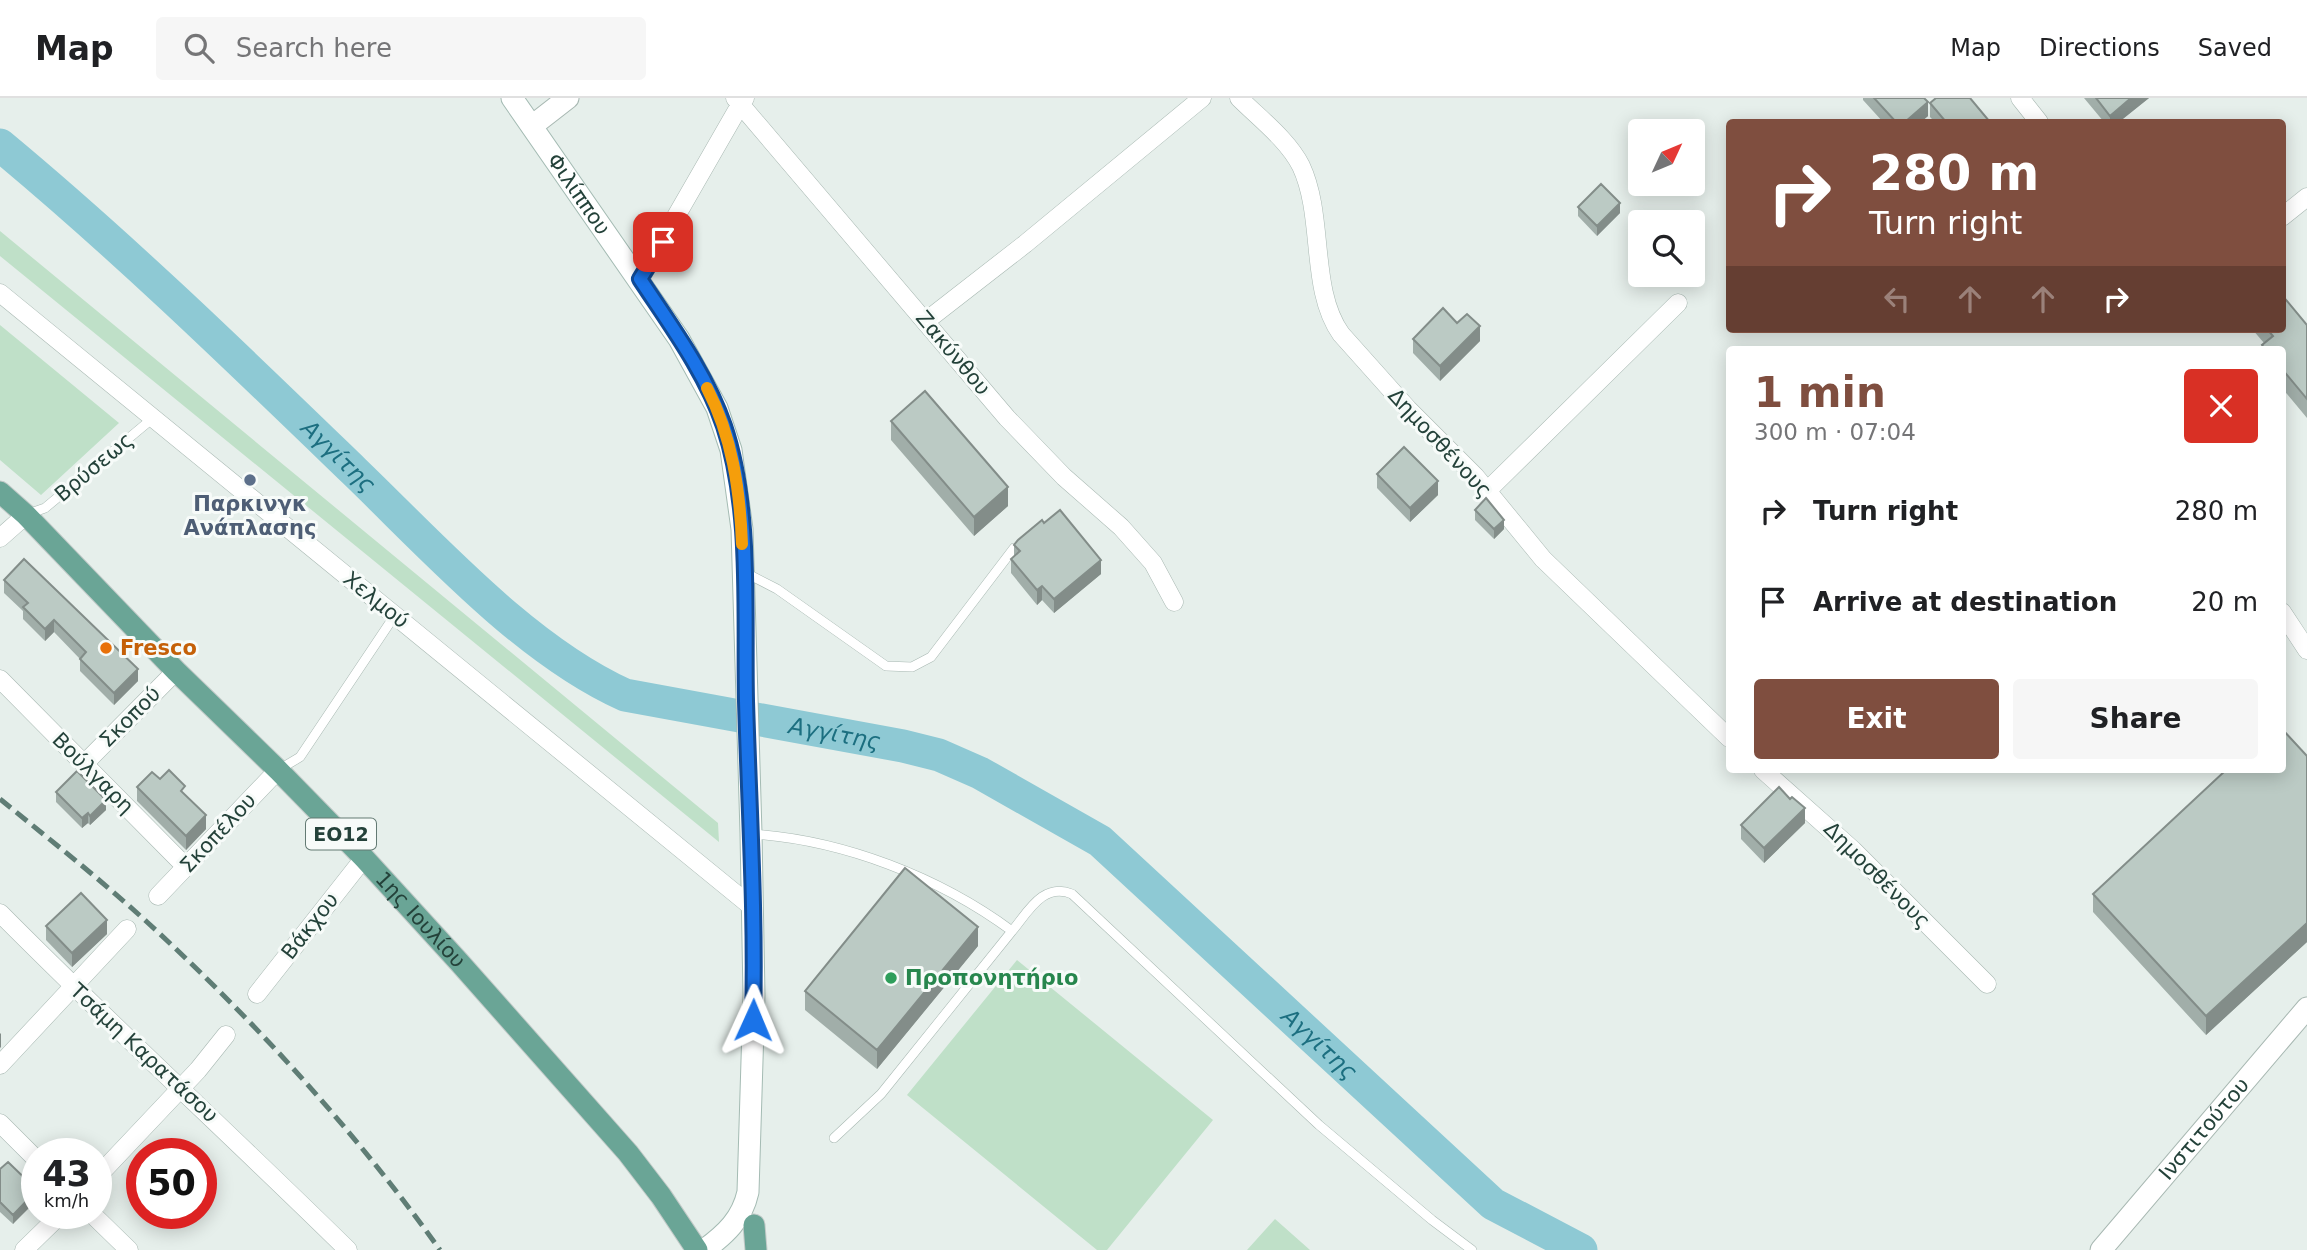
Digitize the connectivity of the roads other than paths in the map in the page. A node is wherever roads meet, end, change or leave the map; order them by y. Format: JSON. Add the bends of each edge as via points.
{"nodes":[{"id":1,"x":512,"y":98,"type":"edge"},
{"id":2,"x":568,"y":98,"type":"edge"},
{"id":3,"x":1202,"y":98,"type":"edge"},
{"id":4,"x":1239,"y":98,"type":"edge"},
{"id":5,"x":2020,"y":98,"type":"edge"},
{"id":6,"x":740,"y":100,"type":"edge"},
{"id":7,"x":2037,"y":119,"type":"edge"},
{"id":8,"x":532,"y":126,"type":"junction"},
{"id":9,"x":2307,"y":197,"type":"edge"},
{"id":10,"x":2286,"y":213,"type":"edge"},
{"id":11,"x":640,"y":279,"type":"junction"},
{"id":12,"x":0,"y":293,"type":"edge"},
{"id":13,"x":1678,"y":303,"type":"dead end"},
{"id":14,"x":926,"y":321,"type":"junction"},
{"id":15,"x":153,"y":418,"type":"junction"},
{"id":16,"x":1488,"y":491,"type":"junction"},
{"id":17,"x":0,"y":492,"type":"edge"},
{"id":18,"x":26,"y":515,"type":"junction"},
{"id":19,"x":0,"y":538,"type":"edge"},
{"id":20,"x":1014,"y":548,"type":"edge"},
{"id":21,"x":744,"y":572,"type":"junction"},
{"id":22,"x":1174,"y":602,"type":"dead end"},
{"id":23,"x":395,"y":615,"type":"junction"},
{"id":24,"x":2286,"y":618,"type":"edge"},
{"id":25,"x":2307,"y":650,"type":"edge"},
{"id":26,"x":176,"y":671,"type":"junction"},
{"id":27,"x":0,"y":679,"type":"edge"},
{"id":28,"x":1726,"y":735,"type":"edge"},
{"id":29,"x":84,"y":764,"type":"junction"},
{"id":30,"x":278,"y":770,"type":"junction"},
{"id":31,"x":1772,"y":773,"type":"edge"},
{"id":32,"x":751,"y":833,"type":"junction"},
{"id":33,"x":364,"y":858,"type":"junction"},
{"id":34,"x":186,"y":867,"type":"junction"},
{"id":35,"x":159,"y":896,"type":"dead end"},
{"id":36,"x":752,"y":907,"type":"junction"},
{"id":37,"x":0,"y":913,"type":"edge"},
{"id":38,"x":127,"y":929,"type":"dead end"},
{"id":39,"x":1012,"y":931,"type":"junction"},
{"id":40,"x":1987,"y":984,"type":"dead end"},
{"id":41,"x":74,"y":987,"type":"junction"},
{"id":42,"x":257,"y":994,"type":"dead end"},
{"id":43,"x":2307,"y":1008,"type":"edge"},
{"id":44,"x":226,"y":1035,"type":"dead end"},
{"id":45,"x":0,"y":1065,"type":"edge"},
{"id":46,"x":181,"y":1088,"type":"junction"},
{"id":47,"x":0,"y":1123,"type":"edge"},
{"id":48,"x":834,"y":1138,"type":"dead end"},
{"id":49,"x":21,"y":1144,"type":"edge"},
{"id":50,"x":112,"y":1161,"type":"edge"},
{"id":51,"x":748,"y":1192,"type":"junction"},
{"id":52,"x":754,"y":1225,"type":"junction"},
{"id":53,"x":46,"y":1229,"type":"edge"},
{"id":54,"x":108,"y":1229,"type":"edge"},
{"id":55,"x":24,"y":1250,"type":"edge"},
{"id":56,"x":130,"y":1250,"type":"edge"},
{"id":57,"x":348,"y":1250,"type":"edge"},
{"id":58,"x":697,"y":1250,"type":"edge"},
{"id":59,"x":704,"y":1250,"type":"edge"},
{"id":60,"x":750,"y":1250,"type":"edge"},
{"id":61,"x":756,"y":1250,"type":"edge"},
{"id":62,"x":1472,"y":1250,"type":"edge"},
{"id":63,"x":2101,"y":1250,"type":"edge"}],
"edges":[{"from":1,"to":8,"type":"main road","name":"Φιλίππου"},
{"from":2,"to":8,"type":"main road"},
{"from":3,"to":14,"type":"street"},
{"from":4,"to":16,"type":"street","name":"Δημοσθένους","via":[[1289,148],[1301,167],[1313,207],[1326,301],[1336,327]]},
{"from":5,"to":7,"type":"street"},
{"from":6,"to":11,"type":"street"},
{"from":6,"to":14,"type":"street","name":"Ζακύνθου"},
{"from":8,"to":11,"type":"main road","name":"Φιλίππου"},
{"from":9,"to":10,"type":"street"},
{"from":11,"to":21,"type":"main road","name":"Φιλίππου","via":[[696,366],[721,418],[734,468]]},
{"from":12,"to":15,"type":"street","name":"Χελμού"},
{"from":13,"to":16,"type":"street"},
{"from":14,"to":22,"type":"street","name":"Ζακύνθου","via":[[1007,418],[1153,563]]},
{"from":15,"to":18,"type":"lane","name":"Βρύσεως","via":[[45,508]]},
{"from":15,"to":23,"type":"street","name":"Χελμού"},
{"from":16,"to":28,"type":"street","name":"Δημοσθένους","via":[[1543,559]]},
{"from":17,"to":18,"type":"main road","name":"1ης Ιουλίου","number":"ΕΟ12"},
{"from":18,"to":19,"type":"street","name":"Βρύσεως"},
{"from":18,"to":26,"type":"main road","name":"1ης Ιουλίου","number":"ΕΟ12"},
{"from":20,"to":21,"type":"lane","via":[[931,657],[912,667],[886,666],[777,589]]},
{"from":21,"to":32,"type":"main road","name":"Φιλίππου"},
{"from":23,"to":30,"type":"lane","via":[[300,757]]},
{"from":23,"to":36,"type":"street","name":"Χελμού"},
{"from":24,"to":25,"type":"street"},
{"from":26,"to":29,"type":"street","name":"Σκοπού"},
{"from":26,"to":30,"type":"main road","name":"1ης Ιουλίου","number":"ΕΟ12"},
{"from":27,"to":29,"type":"street","name":"Βούλγαρη"},
{"from":29,"to":34,"type":"street","name":"Βούλγαρη"},
{"from":30,"to":33,"type":"main road","name":"1ης Ιουλίου","number":"ΕΟ12"},
{"from":30,"to":34,"type":"street","name":"Σκοπέλου"},
{"from":31,"to":40,"type":"street","name":"Δημοσθένους"},
{"from":32,"to":36,"type":"main road","name":"Φιλίππου"},
{"from":32,"to":39,"type":"lane","via":[[813,843],[886,864],[973,903]]},
{"from":33,"to":42,"type":"street","name":"Βάκχου"},
{"from":33,"to":58,"type":"main road","name":"1ης Ιουλίου","number":"ΕΟ12","via":[[628,1153]]},
{"from":34,"to":35,"type":"street","name":"Σκοπέλου"},
{"from":36,"to":51,"type":"main road","name":"Φιλίππου"},
{"from":37,"to":41,"type":"street","name":"Τσάμη Καρατάσου"},
{"from":38,"to":41,"type":"street"},
{"from":39,"to":48,"type":"lane","via":[[881,1094]]},
{"from":39,"to":62,"type":"lane","via":[[1042,895],[1060,891],[1077,897],[1329,1134]]},
{"from":41,"to":45,"type":"street"},
{"from":41,"to":46,"type":"street","name":"Τσάμη Καρατάσου"},
{"from":43,"to":63,"type":"main road","name":"Ινστιτούτου"},
{"from":44,"to":46,"type":"street"},
{"from":46,"to":50,"type":"street"},
{"from":46,"to":57,"type":"street","name":"Τσάμη Καρατάσου"},
{"from":47,"to":49,"type":"street"},
{"from":51,"to":52,"type":"main road","name":"Φιλίππου"},
{"from":51,"to":59,"type":"main road","name":"Φιλίππου","via":[[737,1220]]},
{"from":52,"to":60,"type":"main road","name":"Φιλίππου"},
{"from":52,"to":61,"type":"main road"},
{"from":53,"to":55,"type":"street"},
{"from":54,"to":56,"type":"street"}]}
